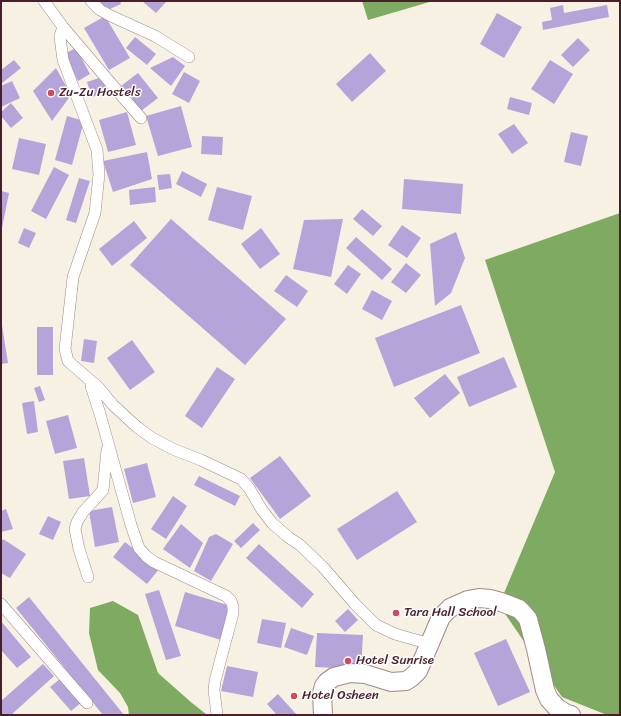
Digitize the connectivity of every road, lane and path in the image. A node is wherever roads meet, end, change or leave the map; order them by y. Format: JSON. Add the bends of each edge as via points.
{"nodes":[{"id":1,"x":44,"y":1,"type":"edge"},
{"id":2,"x":91,"y":1,"type":"edge"},
{"id":3,"x":63,"y":27,"type":"junction"},
{"id":4,"x":189,"y":57,"type":"dead end"},
{"id":5,"x":141,"y":118,"type":"dead end"},
{"id":6,"x":92,"y":382,"type":"junction"},
{"id":7,"x":108,"y":444,"type":"junction"},
{"id":8,"x":88,"y":577,"type":"dead end"},
{"id":9,"x":1,"y":604,"type":"edge"},
{"id":10,"x":430,"y":644,"type":"junction"},
{"id":11,"x":87,"y":703,"type":"dead end"},
{"id":12,"x":217,"y":715,"type":"edge"},
{"id":13,"x":323,"y":715,"type":"edge"},
{"id":14,"x":571,"y":715,"type":"edge"}],
"edges":[{"from":1,"to":3,"type":"street"},
{"from":2,"to":4,"type":"street","via":[[110,16],[155,36]]},
{"from":3,"to":5,"type":"street"},
{"from":3,"to":6,"type":"street","via":[[60,46],[63,60],[97,150],[99,174],[95,213],[73,277],[65,349],[68,360]]},
{"from":6,"to":7,"type":"street"},
{"from":6,"to":10,"type":"street","via":[[132,423],[152,438],[241,479],[250,488],[272,523],[300,545],[376,625],[395,634]]},
{"from":7,"to":8,"type":"street","via":[[103,490],[83,512],[75,529]]},
{"from":7,"to":12,"type":"street","via":[[139,548],[154,562],[226,596],[231,601],[233,613],[215,681]]},
{"from":9,"to":11,"type":"street"},
{"from":10,"to":13,"type":"main road","via":[[418,671],[406,681],[391,682],[365,674],[350,673],[334,677],[324,686]]},
{"from":10,"to":14,"type":"main road","via":[[441,617],[450,608],[468,600],[490,599],[519,609],[528,618],[549,699],[557,708]]}]}
